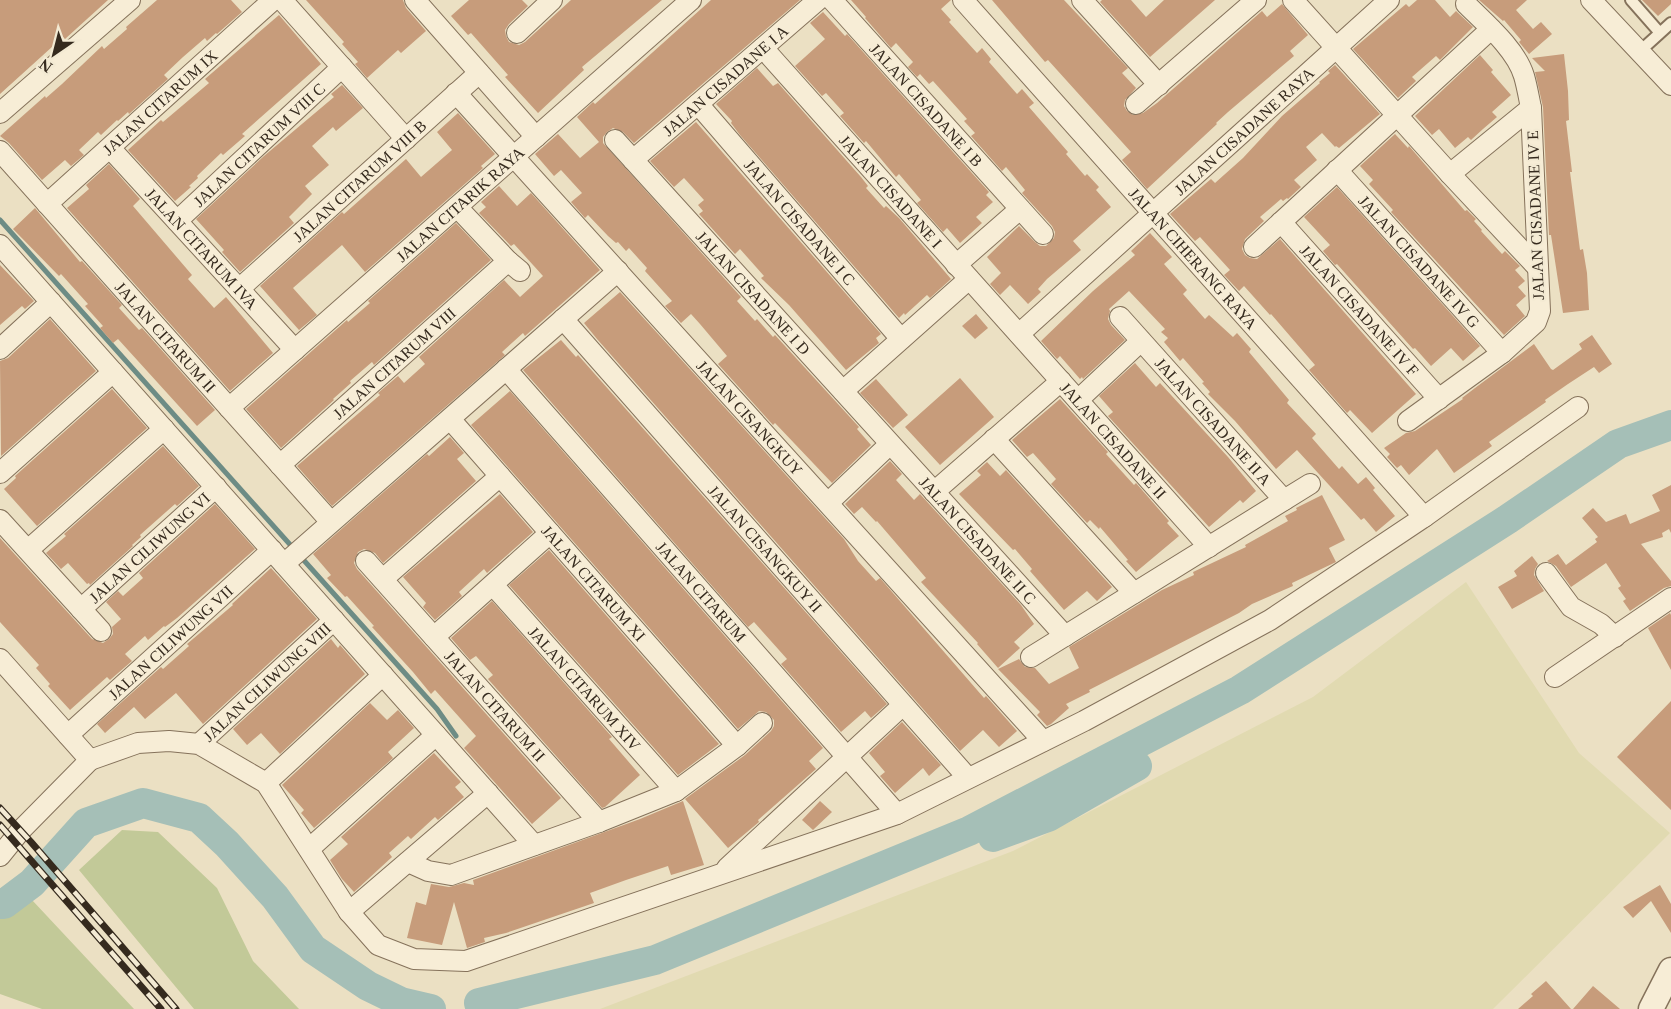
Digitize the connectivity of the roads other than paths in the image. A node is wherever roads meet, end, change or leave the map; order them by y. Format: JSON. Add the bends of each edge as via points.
{"nodes":[{"id":1,"x":130,"y":0,"type":"edge"},
{"id":2,"x":273,"y":0,"type":"edge"},
{"id":3,"x":282,"y":0,"type":"edge"},
{"id":4,"x":415,"y":0,"type":"edge"},
{"id":5,"x":691,"y":0,"type":"edge"},
{"id":6,"x":818,"y":0,"type":"edge"},
{"id":7,"x":832,"y":0,"type":"edge"},
{"id":8,"x":963,"y":0,"type":"edge"},
{"id":9,"x":1082,"y":0,"type":"edge"},
{"id":10,"x":1256,"y":0,"type":"edge"},
{"id":11,"x":1293,"y":0,"type":"edge"},
{"id":12,"x":1389,"y":0,"type":"edge"},
{"id":13,"x":1591,"y":0,"type":"edge"},
{"id":14,"x":1631,"y":0,"type":"edge"},
{"id":15,"x":543,"y":3,"type":"edge"},
{"id":16,"x":1466,"y":4,"type":"dead end"},
{"id":17,"x":1671,"y":24,"type":"edge"},
{"id":18,"x":1491,"y":28,"type":"junction"},
{"id":19,"x":517,"y":33,"type":"dead end"},
{"id":20,"x":1660,"y":33,"type":"junction"},
{"id":21,"x":763,"y":48,"type":"junction"},
{"id":22,"x":1336,"y":48,"type":"junction"},
{"id":23,"x":1640,"y":52,"type":"junction"},
{"id":24,"x":342,"y":67,"type":"junction"},
{"id":25,"x":479,"y":73,"type":"junction"},
{"id":26,"x":1159,"y":85,"type":"junction"},
{"id":27,"x":1671,"y":85,"type":"edge"},
{"id":28,"x":456,"y":93,"type":"junction"},
{"id":29,"x":698,"y":104,"type":"junction"},
{"id":30,"x":1136,"y":104,"type":"dead end"},
{"id":31,"x":1531,"y":108,"type":"junction"},
{"id":32,"x":0,"y":113,"type":"edge"},
{"id":33,"x":1396,"y":115,"type":"junction"},
{"id":34,"x":536,"y":137,"type":"junction"},
{"id":35,"x":406,"y":139,"type":"junction"},
{"id":36,"x":615,"y":140,"type":"dead end"},
{"id":37,"x":110,"y":148,"type":"junction"},
{"id":38,"x":0,"y":151,"type":"edge"},
{"id":39,"x":513,"y":156,"type":"junction"},
{"id":40,"x":633,"y":160,"type":"junction"},
{"id":41,"x":1337,"y":171,"type":"junction"},
{"id":42,"x":1450,"y":174,"type":"junction"},
{"id":43,"x":46,"y":204,"type":"junction"},
{"id":44,"x":457,"y":207,"type":"junction"},
{"id":45,"x":1020,"y":209,"type":"junction"},
{"id":46,"x":1153,"y":213,"type":"junction"},
{"id":47,"x":177,"y":221,"type":"junction"},
{"id":48,"x":1281,"y":222,"type":"junction"},
{"id":49,"x":1043,"y":234,"type":"dead end"},
{"id":50,"x":0,"y":245,"type":"edge"},
{"id":51,"x":1254,"y":247,"type":"dead end"},
{"id":52,"x":1538,"y":268,"type":"junction"},
{"id":53,"x":618,"y":271,"type":"junction"},
{"id":54,"x":963,"y":272,"type":"junction"},
{"id":55,"x":239,"y":289,"type":"junction"},
{"id":56,"x":51,"y":302,"type":"junction"},
{"id":57,"x":1120,"y":317,"type":"dead end"},
{"id":58,"x":563,"y":319,"type":"junction"},
{"id":59,"x":1019,"y":334,"type":"junction"},
{"id":60,"x":901,"y":339,"type":"junction"},
{"id":61,"x":1142,"y":341,"type":"junction"},
{"id":62,"x":0,"y":349,"type":"edge"},
{"id":63,"x":295,"y":350,"type":"junction"},
{"id":64,"x":1502,"y":353,"type":"junction"},
{"id":65,"x":506,"y":369,"type":"junction"},
{"id":66,"x":113,"y":372,"type":"junction"},
{"id":67,"x":1061,"y":381,"type":"junction"},
{"id":68,"x":843,"y":391,"type":"junction"},
{"id":69,"x":1439,"y":399,"type":"junction"},
{"id":70,"x":1078,"y":400,"type":"junction"},
{"id":71,"x":1578,"y":407,"type":"dead end"},
{"id":72,"x":229,"y":408,"type":"junction"},
{"id":73,"x":450,"y":419,"type":"junction"},
{"id":74,"x":1408,"y":421,"type":"dead end"},
{"id":75,"x":164,"y":429,"type":"junction"},
{"id":76,"x":994,"y":439,"type":"junction"},
{"id":77,"x":891,"y":444,"type":"junction"},
{"id":78,"x":280,"y":465,"type":"junction"},
{"id":79,"x":0,"y":473,"type":"edge"},
{"id":80,"x":500,"y":476,"type":"junction"},
{"id":81,"x":1310,"y":484,"type":"dead end"},
{"id":82,"x":216,"y":487,"type":"junction"},
{"id":83,"x":934,"y":492,"type":"junction"},
{"id":84,"x":1284,"y":500,"type":"junction"},
{"id":85,"x":829,"y":502,"type":"junction"},
{"id":86,"x":1424,"y":517,"type":"junction"},
{"id":87,"x":0,"y":519,"type":"edge"},
{"id":88,"x":331,"y":522,"type":"junction"},
{"id":89,"x":550,"y":533,"type":"junction"},
{"id":90,"x":1209,"y":547,"type":"junction"},
{"id":91,"x":28,"y":550,"type":"junction"},
{"id":92,"x":288,"y":555,"type":"junction"},
{"id":93,"x":366,"y":561,"type":"dead end"},
{"id":94,"x":1546,"y":573,"type":"dead end"},
{"id":95,"x":383,"y":579,"type":"junction"},
{"id":96,"x":493,"y":585,"type":"junction"},
{"id":97,"x":1134,"y":593,"type":"junction"},
{"id":98,"x":1671,"y":598,"type":"edge"},
{"id":99,"x":81,"y":609,"type":"junction"},
{"id":100,"x":333,"y":620,"type":"junction"},
{"id":101,"x":101,"y":631,"type":"dead end"},
{"id":102,"x":1065,"y":636,"type":"junction"},
{"id":103,"x":434,"y":637,"type":"junction"},
{"id":104,"x":1616,"y":637,"type":"junction"},
{"id":105,"x":1031,"y":657,"type":"dead end"},
{"id":106,"x":0,"y":659,"type":"edge"},
{"id":107,"x":383,"y":675,"type":"junction"},
{"id":108,"x":1555,"y":677,"type":"dead end"},
{"id":109,"x":903,"y":705,"type":"junction"},
{"id":110,"x":762,"y":723,"type":"dead end"},
{"id":111,"x":68,"y":735,"type":"junction"},
{"id":112,"x":436,"y":735,"type":"junction"},
{"id":113,"x":1044,"y":741,"type":"junction"},
{"id":114,"x":199,"y":744,"type":"junction"},
{"id":115,"x":737,"y":746,"type":"junction"},
{"id":116,"x":847,"y":758,"type":"junction"},
{"id":117,"x":90,"y":760,"type":"junction"},
{"id":118,"x":968,"y":778,"type":"junction"},
{"id":119,"x":266,"y":783,"type":"junction"},
{"id":120,"x":676,"y":791,"type":"junction"},
{"id":121,"x":488,"y":793,"type":"junction"},
{"id":122,"x":897,"y":814,"type":"junction"},
{"id":123,"x":599,"y":822,"type":"junction"},
{"id":124,"x":534,"y":845,"type":"junction"},
{"id":125,"x":309,"y":849,"type":"junction"},
{"id":126,"x":0,"y":856,"type":"edge"},
{"id":127,"x":408,"y":861,"type":"junction"},
{"id":128,"x":720,"y":874,"type":"junction"},
{"id":129,"x":349,"y":912,"type":"junction"},
{"id":130,"x":1671,"y":970,"type":"edge"},
{"id":131,"x":1651,"y":1009,"type":"edge"}],
"edges":[{"from":1,"to":32,"type":"street"},
{"from":2,"to":37,"type":"street","name":"JALAN CITARUM IX"},
{"from":3,"to":24,"type":"street"},
{"from":4,"to":25,"type":"street"},
{"from":5,"to":34,"type":"street","name":"JALAN CITARIK RAYA"},
{"from":6,"to":21,"type":"street","name":"JALAN CISADANE I A"},
{"from":7,"to":45,"type":"street","name":"JALAN CISADANE I B"},
{"from":8,"to":46,"type":"street","name":"JALAN CIHERANG RAYA"},
{"from":9,"to":26,"type":"street"},
{"from":10,"to":26,"type":"street"},
{"from":11,"to":22,"type":"street"},
{"from":12,"to":22,"type":"street","name":"JALAN CISADANE RAYA"},
{"from":13,"to":23,"type":"street"},
{"from":14,"to":20,"type":"lane"},
{"from":15,"to":19,"type":"street"},
{"from":16,"to":18,"type":"street","name":"JALAN CISADANE IV E"},
{"from":17,"to":20,"type":"lane"},
{"from":18,"to":31,"type":"street","name":"JALAN CISADANE IV E","via":[[1519,63]]},
{"from":18,"to":33,"type":"street"},
{"from":20,"to":23,"type":"lane"},
{"from":21,"to":29,"type":"street","name":"JALAN CISADANE I A"},
{"from":21,"to":54,"type":"street","name":"JALAN CISADANE I"},
{"from":22,"to":33,"type":"street"},
{"from":22,"to":46,"type":"street","name":"JALAN CISADANE RAYA"},
{"from":23,"to":27,"type":"street"},
{"from":24,"to":35,"type":"street"},
{"from":24,"to":47,"type":"street","name":"JALAN CITARUM VIII C"},
{"from":25,"to":28,"type":"street","name":"JALAN CITARUM VIII B"},
{"from":25,"to":34,"type":"street"},
{"from":26,"to":30,"type":"street"},
{"from":28,"to":35,"type":"street","name":"JALAN CITARUM VIII B"},
{"from":28,"to":39,"type":"street","name":"JALAN CISANGKUY"},
{"from":29,"to":40,"type":"street","name":"JALAN CISADANE I A"},
{"from":29,"to":60,"type":"street","name":"JALAN CISADANE I C"},
{"from":31,"to":42,"type":"street"},
{"from":31,"to":52,"type":"street","name":"JALAN CISADANE IV E"},
{"from":33,"to":41,"type":"street"},
{"from":33,"to":42,"type":"street"},
{"from":34,"to":39,"type":"street","name":"JALAN CITARIK RAYA"},
{"from":35,"to":55,"type":"street","name":"JALAN CITARUM VIII B"},
{"from":36,"to":40,"type":"street","name":"JALAN CISADANE I D"},
{"from":37,"to":43,"type":"street","name":"JALAN CITARUM IX"},
{"from":37,"to":47,"type":"street","name":"JALAN CITARUM IVA"},
{"from":38,"to":43,"type":"street","name":"JALAN CITARUM II"},
{"from":39,"to":44,"type":"street","name":"JALAN CITARIK RAYA"},
{"from":39,"to":53,"type":"street","name":"JALAN CISANGKUY"},
{"from":40,"to":68,"type":"street","name":"JALAN CISADANE I D"},
{"from":41,"to":48,"type":"street"},
{"from":41,"to":64,"type":"street","name":"JALAN CISADANE IV G"},
{"from":42,"to":52,"type":"street"},
{"from":43,"to":72,"type":"street","name":"JALAN CITARUM II"},
{"from":44,"to":63,"type":"street","name":"JALAN CITARIK RAYA"},
{"from":44,"to":78,"type":"street","name":"JALAN CITARUM VIII","via":[[514,266]]},
{"from":45,"to":49,"type":"street","name":"JALAN CISADANE I B"},
{"from":45,"to":54,"type":"street"},
{"from":46,"to":59,"type":"street","name":"JALAN CISADANE RAYA"},
{"from":46,"to":86,"type":"street","name":"JALAN CIHERANG RAYA"},
{"from":47,"to":55,"type":"street","name":"JALAN CITARUM IVA"},
{"from":48,"to":51,"type":"street"},
{"from":48,"to":69,"type":"street","name":"JALAN CISADANE IV F"},
{"from":50,"to":56,"type":"street"},
{"from":52,"to":64,"type":"street","name":"JALAN CISADANE IV E","via":[[1540,311],[1536,322]]},
{"from":53,"to":58,"type":"street","name":"JALAN CILIWUNG VII"},
{"from":53,"to":85,"type":"street","name":"JALAN CISANGKUY"},
{"from":54,"to":59,"type":"street","name":"JALAN CISADANE I"},
{"from":54,"to":60,"type":"street"},
{"from":55,"to":63,"type":"street","name":"JALAN CITARUM IVA"},
{"from":56,"to":62,"type":"street"},
{"from":56,"to":66,"type":"street"},
{"from":57,"to":61,"type":"street","name":"JALAN CISADANE II A"},
{"from":58,"to":65,"type":"street","name":"JALAN CILIWUNG VII"},
{"from":58,"to":109,"type":"street","name":"JALAN CISANGKUY II"},
{"from":59,"to":67,"type":"street","name":"JALAN CISADANE II"},
{"from":60,"to":68,"type":"street"},
{"from":61,"to":70,"type":"street","name":"JALAN CISADANE II A"},
{"from":61,"to":84,"type":"street","name":"JALAN CISADANE II A"},
{"from":63,"to":72,"type":"street","name":"JALAN CITARIK RAYA"},
{"from":64,"to":69,"type":"street","name":"JALAN CISADANE IV E"},
{"from":65,"to":73,"type":"street","name":"JALAN CILIWUNG VII"},
{"from":65,"to":116,"type":"street","name":"JALAN CITARUM"},
{"from":66,"to":75,"type":"street"},
{"from":66,"to":79,"type":"street"},
{"from":67,"to":70,"type":"street","name":"JALAN CISADANE II"},
{"from":67,"to":76,"type":"street"},
{"from":68,"to":77,"type":"street","name":"JALAN CISADANE I D"},
{"from":69,"to":74,"type":"street","name":"JALAN CISADANE IV E"},
{"from":70,"to":90,"type":"street","name":"JALAN CISADANE II"},
{"from":71,"to":86,"type":"street"},
{"from":72,"to":78,"type":"street","name":"JALAN CITARUM II"},
{"from":73,"to":80,"type":"street","name":"JALAN CITARUM XI"},
{"from":73,"to":88,"type":"street","name":"JALAN CILIWUNG VII"},
{"from":75,"to":82,"type":"street"},
{"from":75,"to":91,"type":"street"},
{"from":76,"to":83,"type":"street"},
{"from":76,"to":97,"type":"street"},
{"from":77,"to":83,"type":"street","name":"JALAN CISADANE II C"},
{"from":77,"to":85,"type":"street"},
{"from":78,"to":88,"type":"street","name":"JALAN CITARUM II"},
{"from":80,"to":89,"type":"street","name":"JALAN CITARUM XI"},
{"from":80,"to":95,"type":"street"},
{"from":81,"to":84,"type":"street"},
{"from":82,"to":92,"type":"street"},
{"from":82,"to":99,"type":"street","name":"JALAN CILIWUNG VI"},
{"from":83,"to":102,"type":"street","name":"JALAN CISADANE II C"},
{"from":84,"to":90,"type":"street"},
{"from":85,"to":113,"type":"street","name":"JALAN CISANGKUY"},
{"from":86,"to":113,"type":"street","via":[[1270,620]]},
{"from":87,"to":91,"type":"street"},
{"from":88,"to":92,"type":"street","name":"JALAN CILIWUNG VII"},
{"from":89,"to":96,"type":"street"},
{"from":89,"to":115,"type":"street","name":"JALAN CITARUM XI"},
{"from":90,"to":97,"type":"street"},
{"from":91,"to":99,"type":"street"},
{"from":92,"to":100,"type":"street"},
{"from":92,"to":111,"type":"street","name":"JALAN CILIWUNG VII"},
{"from":93,"to":95,"type":"street","name":"JALAN CITARUM II"},
{"from":94,"to":104,"type":"street","via":[[1571,607],[1602,624]]},
{"from":95,"to":103,"type":"street","name":"JALAN CITARUM II"},
{"from":96,"to":103,"type":"street"},
{"from":96,"to":120,"type":"street","name":"JALAN CITARUM XIV"},
{"from":97,"to":102,"type":"street"},
{"from":98,"to":104,"type":"street"},
{"from":99,"to":101,"type":"street"},
{"from":100,"to":107,"type":"street"},
{"from":100,"to":114,"type":"street","name":"JALAN CILIWUNG VIII"},
{"from":102,"to":105,"type":"street"},
{"from":103,"to":123,"type":"street","name":"JALAN CITARUM II"},
{"from":104,"to":108,"type":"street"},
{"from":106,"to":111,"type":"street"},
{"from":107,"to":112,"type":"street"},
{"from":107,"to":119,"type":"street"},
{"from":109,"to":116,"type":"street"},
{"from":109,"to":118,"type":"street","name":"JALAN CISANGKUY II"},
{"from":110,"to":115,"type":"street"},
{"from":111,"to":117,"type":"street"},
{"from":112,"to":121,"type":"street"},
{"from":112,"to":125,"type":"street"},
{"from":113,"to":118,"type":"street"},
{"from":114,"to":117,"type":"street","via":[[138,743]]},
{"from":114,"to":119,"type":"street"},
{"from":115,"to":120,"type":"street"},
{"from":116,"to":122,"type":"street","name":"JALAN CITARUM"},
{"from":116,"to":128,"type":"street"},
{"from":117,"to":126,"type":"street"},
{"from":118,"to":122,"type":"street"},
{"from":119,"to":125,"type":"street"},
{"from":120,"to":123,"type":"street"},
{"from":121,"to":124,"type":"street"},
{"from":121,"to":127,"type":"street"},
{"from":122,"to":128,"type":"street"},
{"from":123,"to":124,"type":"street"},
{"from":124,"to":127,"type":"street","via":[[451,875]]},
{"from":125,"to":129,"type":"street"},
{"from":127,"to":129,"type":"street"},
{"from":128,"to":129,"type":"street","via":[[466,961],[414,958],[378,945]]},
{"from":130,"to":131,"type":"street"}]}
